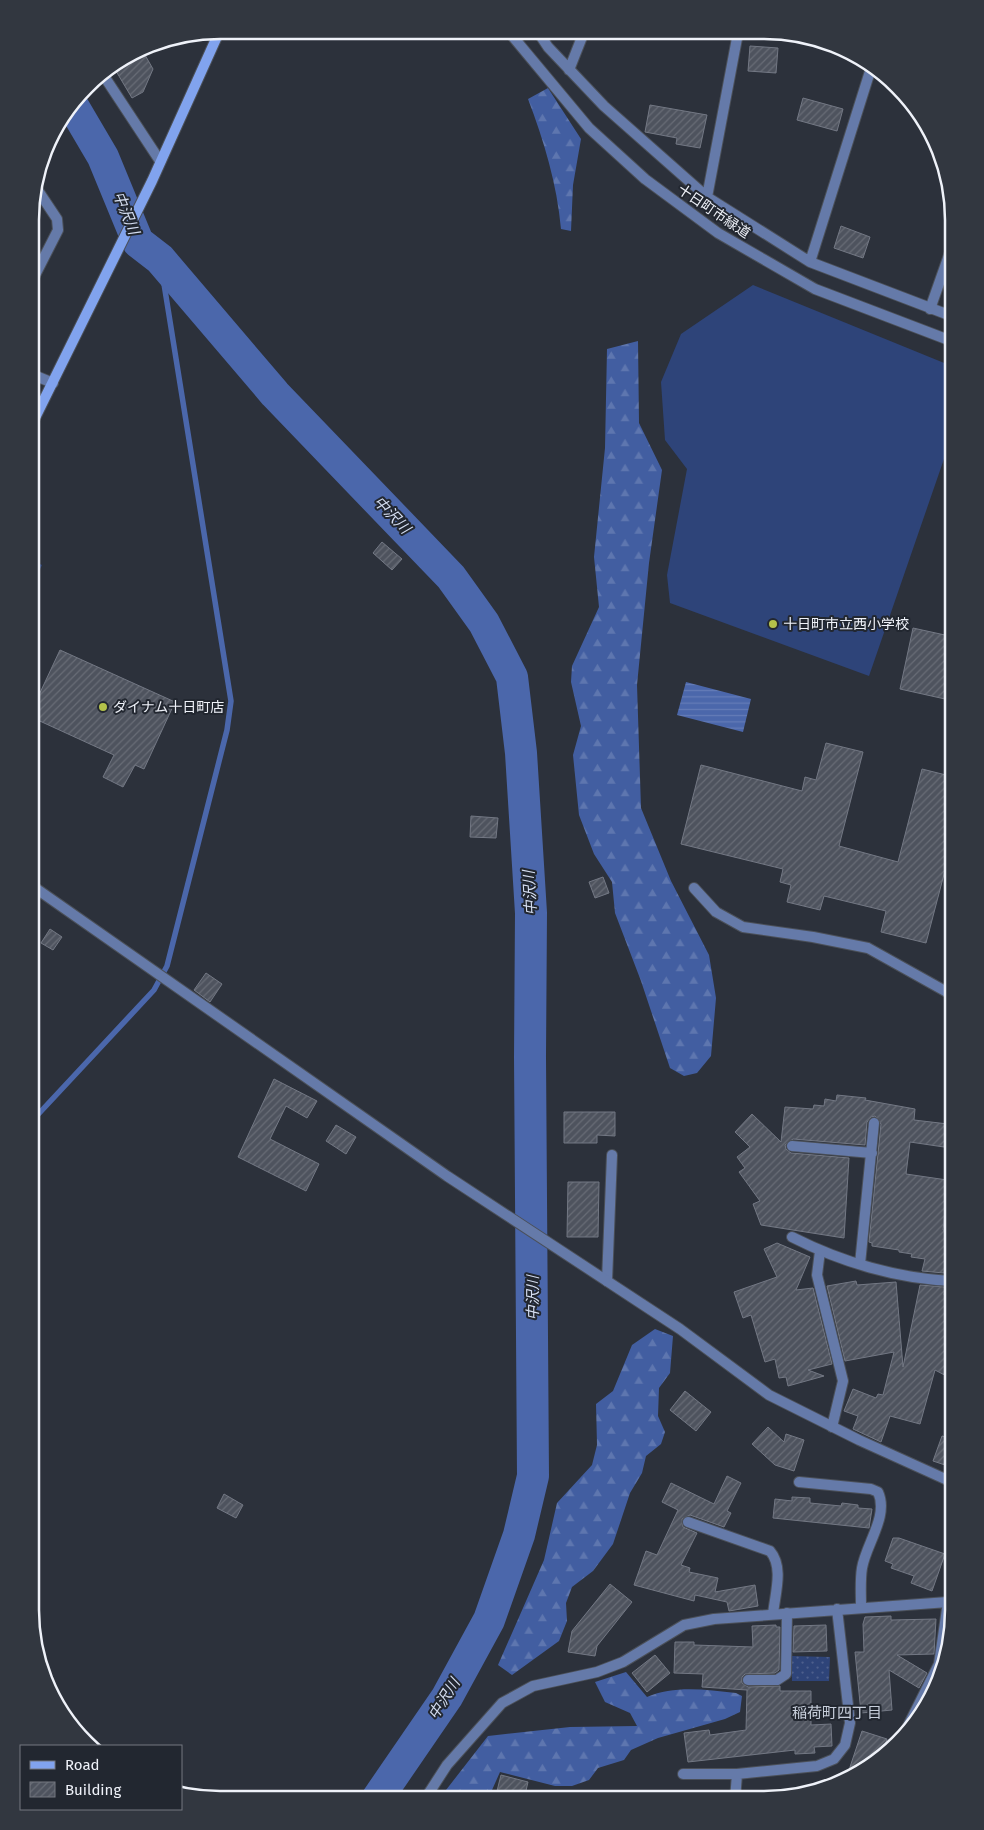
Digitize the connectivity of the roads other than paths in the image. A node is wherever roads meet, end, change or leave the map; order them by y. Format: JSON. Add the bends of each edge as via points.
{"nodes":[{"id":1,"x":216,"y":39,"type":"edge"},
{"id":2,"x":515,"y":39,"type":"edge"},
{"id":3,"x":544,"y":39,"type":"edge"},
{"id":4,"x":581,"y":39,"type":"edge"},
{"id":5,"x":737,"y":39,"type":"edge"},
{"id":6,"x":569,"y":70,"type":"junction"},
{"id":7,"x":870,"y":73,"type":"edge"},
{"id":8,"x":106,"y":79,"type":"edge"},
{"id":9,"x":160,"y":161,"type":"junction"},
{"id":10,"x":40,"y":195,"type":"edge"},
{"id":11,"x":707,"y":197,"type":"junction"},
{"id":12,"x":810,"y":262,"type":"junction"},
{"id":13,"x":945,"y":266,"type":"edge"},
{"id":14,"x":39,"y":269,"type":"edge"},
{"id":15,"x":930,"y":308,"type":"junction"},
{"id":16,"x":945,"y":314,"type":"edge"},
{"id":17,"x":945,"y":339,"type":"edge"},
{"id":18,"x":39,"y":377,"type":"edge"},
{"id":19,"x":53,"y":383,"type":"junction"},
{"id":20,"x":39,"y":410,"type":"edge"},
{"id":21,"x":694,"y":888,"type":"dead end"},
{"id":22,"x":39,"y":892,"type":"edge"},
{"id":23,"x":945,"y":991,"type":"edge"},
{"id":24,"x":874,"y":1123,"type":"dead end"},
{"id":25,"x":792,"y":1146,"type":"dead end"},
{"id":26,"x":872,"y":1153,"type":"junction"},
{"id":27,"x":612,"y":1155,"type":"dead end"},
{"id":28,"x":792,"y":1237,"type":"dead end"},
{"id":29,"x":820,"y":1251,"type":"junction"},
{"id":30,"x":860,"y":1264,"type":"junction"},
{"id":31,"x":945,"y":1280,"type":"edge"},
{"id":32,"x":607,"y":1281,"type":"junction"},
{"id":33,"x":832,"y":1426,"type":"junction"},
{"id":34,"x":945,"y":1479,"type":"edge"},
{"id":35,"x":799,"y":1482,"type":"dead end"},
{"id":36,"x":688,"y":1522,"type":"dead end"},
{"id":37,"x":945,"y":1603,"type":"edge"},
{"id":38,"x":861,"y":1607,"type":"junction"},
{"id":39,"x":837,"y":1609,"type":"junction"},
{"id":40,"x":787,"y":1613,"type":"junction"},
{"id":41,"x":773,"y":1614,"type":"junction"},
{"id":42,"x":748,"y":1680,"type":"dead end"},
{"id":43,"x":930,"y":1683,"type":"edge"},
{"id":44,"x":918,"y":1706,"type":"edge"},
{"id":45,"x":683,"y":1774,"type":"dead end"},
{"id":46,"x":737,"y":1774,"type":"junction"},
{"id":47,"x":430,"y":1791,"type":"edge"},
{"id":48,"x":736,"y":1791,"type":"edge"}],
"edges":[{"from":1,"to":9,"type":"street"},
{"from":2,"to":17,"type":"street","name":"十日町市緑道","via":[[589,128],[645,179],[718,233],[815,289]]},
{"from":3,"to":6,"type":"street"},
{"from":4,"to":6,"type":"street"},
{"from":5,"to":11,"type":"street"},
{"from":6,"to":11,"type":"street","via":[[652,151]]},
{"from":7,"to":12,"type":"street"},
{"from":8,"to":9,"type":"street"},
{"from":9,"to":19,"type":"street"},
{"from":10,"to":14,"type":"street","via":[[57,219],[58,230]]},
{"from":11,"to":12,"type":"street"},
{"from":12,"to":15,"type":"street"},
{"from":13,"to":15,"type":"street"},
{"from":15,"to":16,"type":"street"},
{"from":18,"to":19,"type":"street"},
{"from":19,"to":20,"type":"street"},
{"from":21,"to":23,"type":"street","via":[[716,912],[743,927],[868,948]]},
{"from":22,"to":32,"type":"street","via":[[447,1176]]},
{"from":24,"to":26,"type":"street"},
{"from":25,"to":26,"type":"street"},
{"from":26,"to":30,"type":"street"},
{"from":27,"to":32,"type":"street"},
{"from":28,"to":29,"type":"street"},
{"from":29,"to":30,"type":"street"},
{"from":29,"to":33,"type":"street","via":[[817,1275],[843,1381]]},
{"from":30,"to":31,"type":"street","via":[[913,1278]]},
{"from":32,"to":33,"type":"street","via":[[680,1329],[769,1395]]},
{"from":33,"to":34,"type":"street"},
{"from":35,"to":38,"type":"street","via":[[878,1492],[881,1511],[862,1570]]},
{"from":36,"to":41,"type":"street","via":[[770,1551],[777,1559],[778,1568]]},
{"from":37,"to":38,"type":"street"},
{"from":38,"to":39,"type":"street"},
{"from":39,"to":40,"type":"street"},
{"from":39,"to":46,"type":"street","via":[[850,1723],[845,1745],[834,1759],[817,1766]]},
{"from":40,"to":41,"type":"street"},
{"from":40,"to":42,"type":"street","via":[[786,1674],[777,1680]]},
{"from":41,"to":47,"type":"street","via":[[684,1625],[623,1662],[596,1672],[533,1686],[502,1703],[447,1766]]},
{"from":43,"to":44,"type":"street"},
{"from":45,"to":46,"type":"street"},
{"from":46,"to":48,"type":"street"}]}
